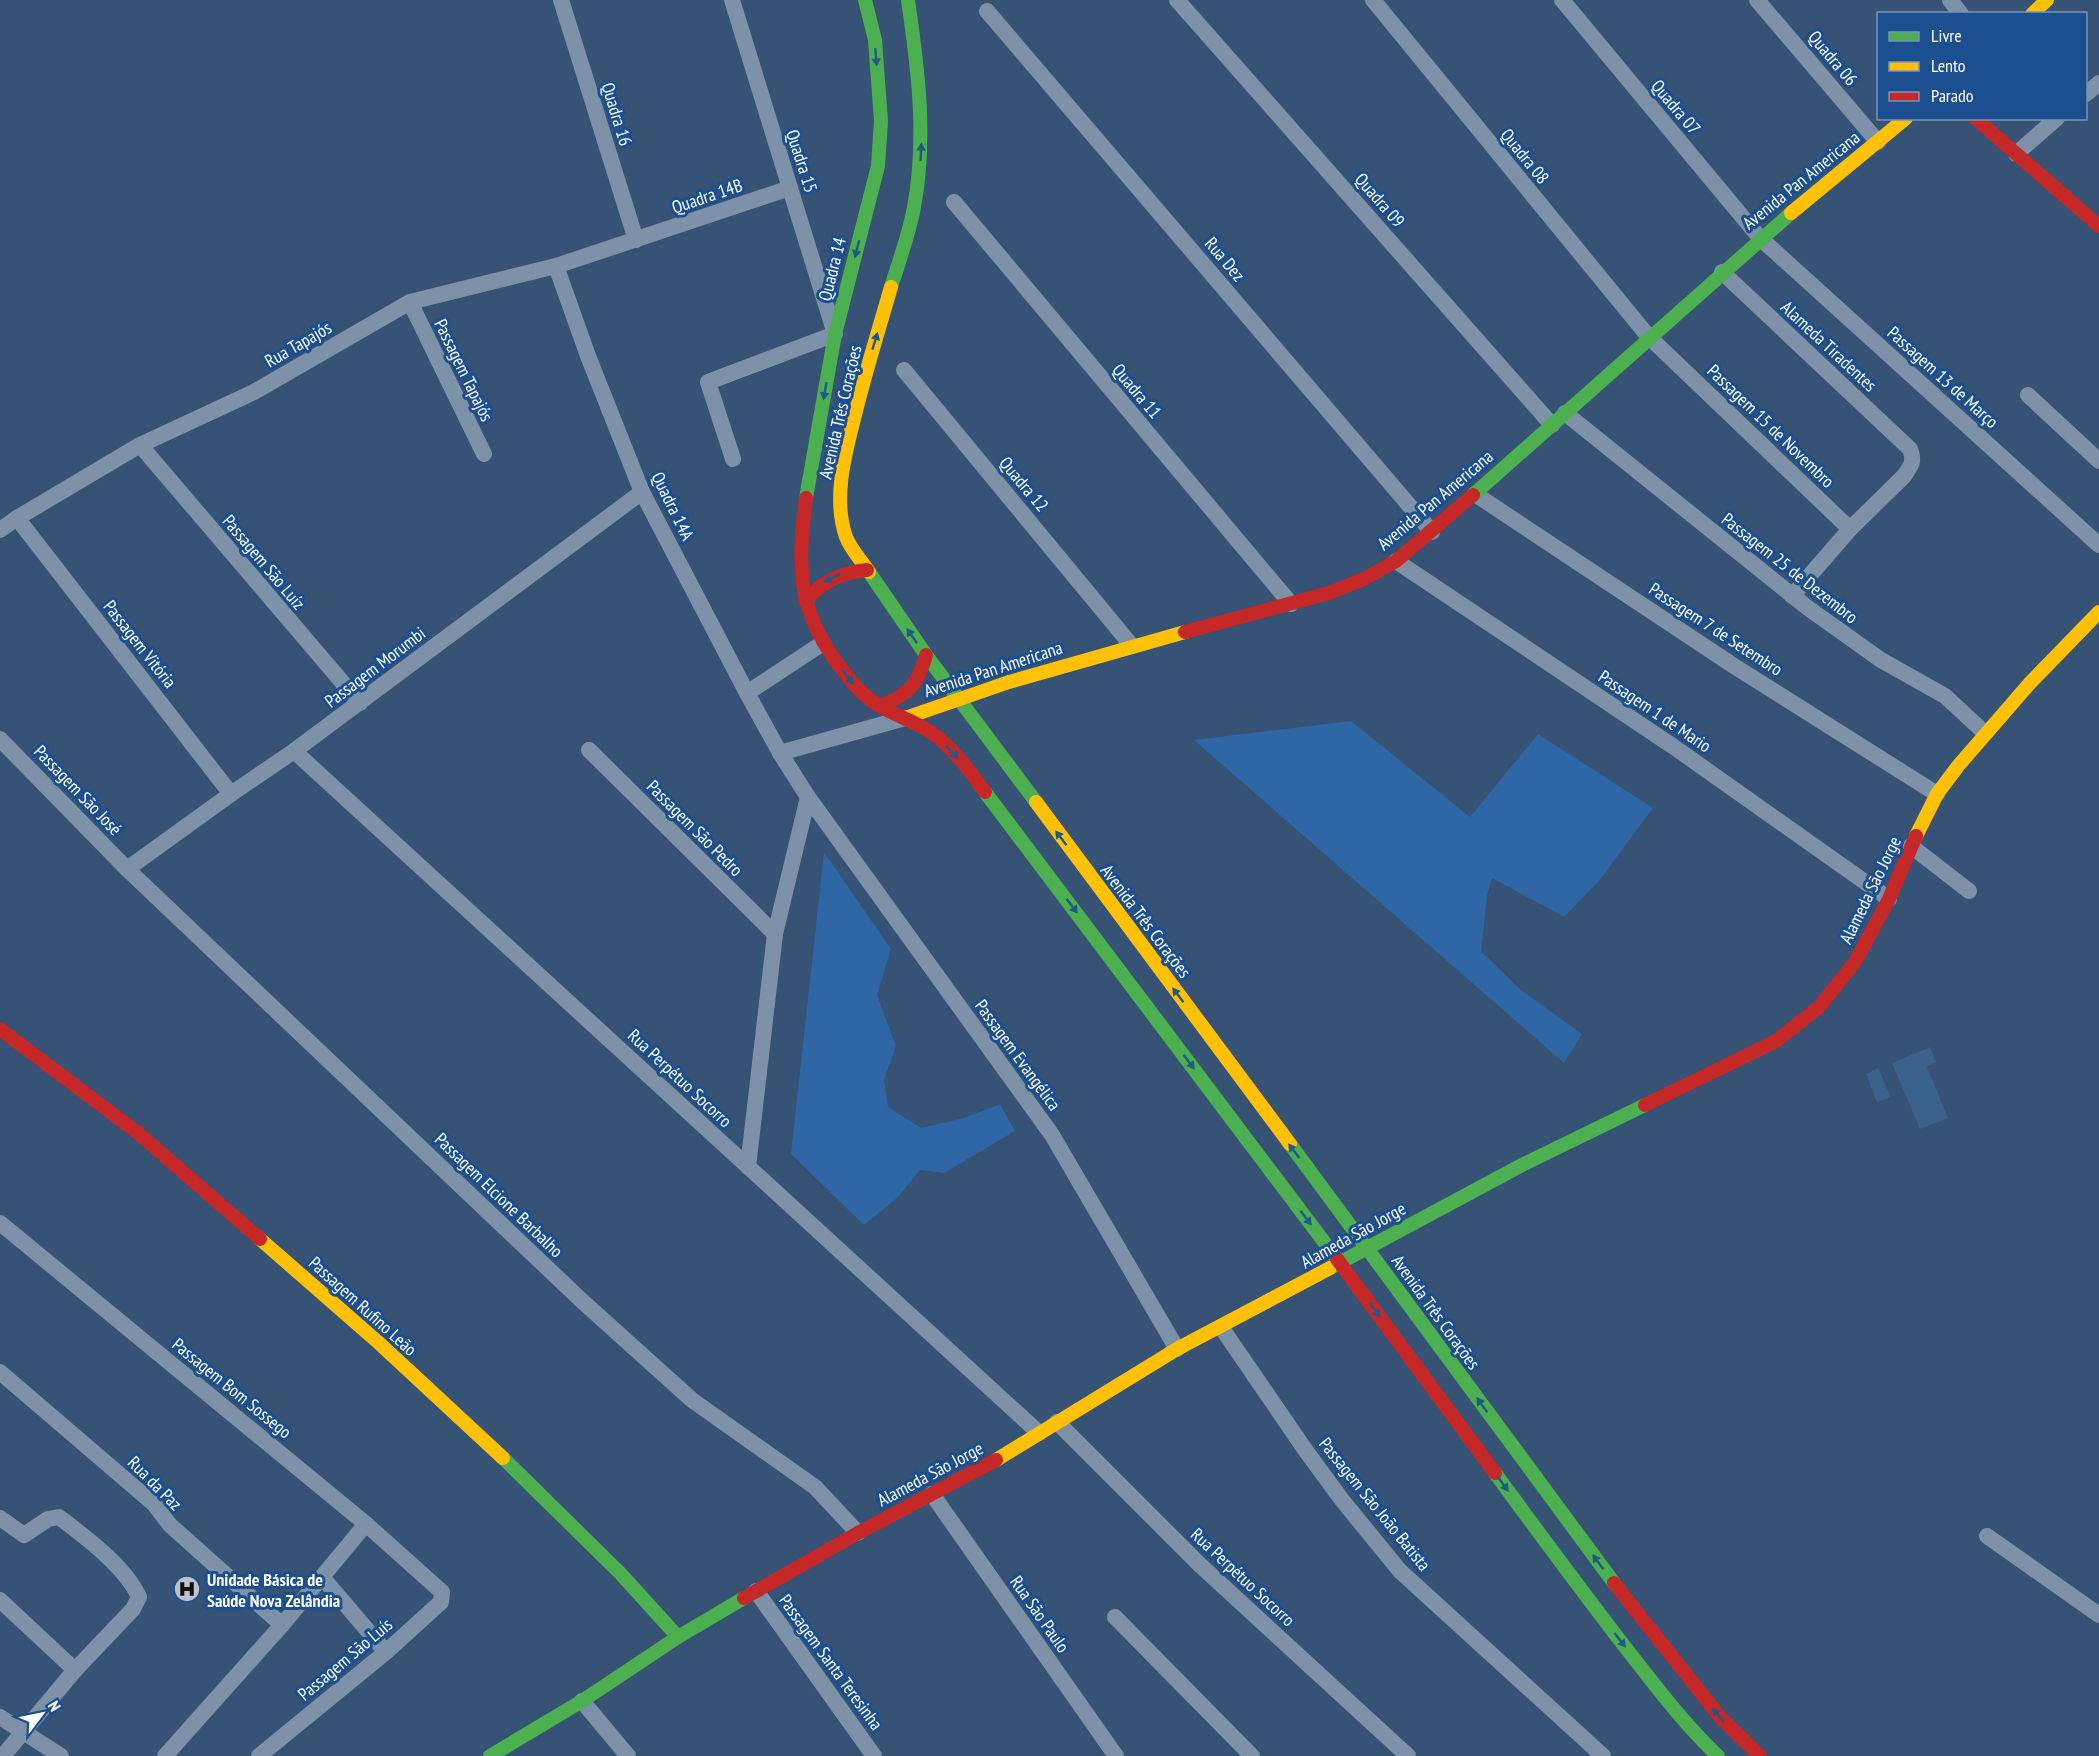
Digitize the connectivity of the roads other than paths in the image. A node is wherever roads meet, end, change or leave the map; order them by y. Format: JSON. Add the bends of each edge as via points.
{"nodes":[{"id":1,"x":561,"y":0,"type":"edge"},
{"id":2,"x":732,"y":0,"type":"edge"},
{"id":3,"x":865,"y":0,"type":"edge"},
{"id":4,"x":908,"y":0,"type":"edge"},
{"id":5,"x":1178,"y":0,"type":"edge"},
{"id":6,"x":1373,"y":0,"type":"edge"},
{"id":7,"x":1562,"y":0,"type":"edge"},
{"id":8,"x":1757,"y":0,"type":"edge"},
{"id":9,"x":1950,"y":0,"type":"edge"},
{"id":10,"x":2047,"y":0,"type":"edge"},
{"id":11,"x":987,"y":10,"type":"dead end"},
{"id":12,"x":1959,"y":12,"type":"edge"},
{"id":13,"x":2034,"y":12,"type":"edge"},
{"id":14,"x":2099,"y":83,"type":"edge"},
{"id":15,"x":2087,"y":92,"type":"edge"},
{"id":16,"x":1904,"y":120,"type":"edge"},
{"id":17,"x":1977,"y":120,"type":"edge"},
{"id":18,"x":2055,"y":120,"type":"edge"},
{"id":19,"x":1878,"y":142,"type":"junction"},
{"id":20,"x":2016,"y":154,"type":"junction"},
{"id":21,"x":790,"y":188,"type":"junction"},
{"id":22,"x":954,"y":202,"type":"dead end"},
{"id":23,"x":2099,"y":226,"type":"edge"},
{"id":24,"x":1760,"y":238,"type":"junction"},
{"id":25,"x":636,"y":240,"type":"junction"},
{"id":26,"x":556,"y":266,"type":"junction"},
{"id":27,"x":1722,"y":272,"type":"junction"},
{"id":28,"x":410,"y":302,"type":"junction"},
{"id":29,"x":836,"y":334,"type":"junction"},
{"id":30,"x":1648,"y":336,"type":"junction"},
{"id":31,"x":1665,"y":352,"type":"joint"},
{"id":32,"x":904,"y":370,"type":"dead end"},
{"id":33,"x":2028,"y":395,"type":"dead end"},
{"id":34,"x":1564,"y":420,"type":"junction"},
{"id":35,"x":140,"y":445,"type":"junction"},
{"id":36,"x":484,"y":454,"type":"dead end"},
{"id":37,"x":733,"y":459,"type":"dead end"},
{"id":38,"x":2099,"y":461,"type":"edge"},
{"id":39,"x":642,"y":492,"type":"junction"},
{"id":40,"x":1475,"y":494,"type":"junction"},
{"id":41,"x":17,"y":518,"type":"junction"},
{"id":42,"x":1850,"y":529,"type":"junction"},
{"id":43,"x":0,"y":530,"type":"edge"},
{"id":44,"x":1432,"y":532,"type":"junction"},
{"id":45,"x":2099,"y":545,"type":"edge"},
{"id":46,"x":1396,"y":561,"type":"junction"},
{"id":47,"x":867,"y":570,"type":"junction"},
{"id":48,"x":1792,"y":596,"type":"junction"},
{"id":49,"x":805,"y":601,"type":"junction"},
{"id":50,"x":1291,"y":604,"type":"junction"},
{"id":51,"x":2099,"y":612,"type":"edge"},
{"id":52,"x":823,"y":643,"type":"junction"},
{"id":53,"x":1132,"y":646,"type":"junction"},
{"id":54,"x":926,"y":655,"type":"junction"},
{"id":55,"x":747,"y":693,"type":"junction"},
{"id":56,"x":959,"y":700,"type":"junction"},
{"id":57,"x":360,"y":703,"type":"junction"},
{"id":58,"x":880,"y":706,"type":"junction"},
{"id":59,"x":905,"y":718,"type":"junction"},
{"id":60,"x":1985,"y":733,"type":"junction"},
{"id":61,"x":0,"y":739,"type":"edge"},
{"id":62,"x":589,"y":750,"type":"dead end"},
{"id":63,"x":294,"y":751,"type":"junction"},
{"id":64,"x":780,"y":753,"type":"junction"},
{"id":65,"x":231,"y":794,"type":"junction"},
{"id":66,"x":1937,"y":794,"type":"junction"},
{"id":67,"x":808,"y":797,"type":"junction"},
{"id":68,"x":1911,"y":846,"type":"junction"},
{"id":69,"x":127,"y":869,"type":"junction"},
{"id":70,"x":1969,"y":891,"type":"dead end"},
{"id":71,"x":1889,"y":899,"type":"junction"},
{"id":72,"x":775,"y":934,"type":"junction"},
{"id":73,"x":0,"y":1029,"type":"edge"},
{"id":74,"x":748,"y":1167,"type":"junction"},
{"id":75,"x":0,"y":1223,"type":"edge"},
{"id":76,"x":1367,"y":1248,"type":"junction"},
{"id":77,"x":1340,"y":1263,"type":"junction"},
{"id":78,"x":1221,"y":1327,"type":"junction"},
{"id":79,"x":1177,"y":1349,"type":"junction"},
{"id":80,"x":0,"y":1372,"type":"edge"},
{"id":81,"x":1057,"y":1422,"type":"junction"},
{"id":82,"x":1039,"y":1433,"type":"junction"},
{"id":83,"x":932,"y":1494,"type":"junction"},
{"id":84,"x":0,"y":1518,"type":"edge"},
{"id":85,"x":366,"y":1524,"type":"junction"},
{"id":86,"x":858,"y":1533,"type":"junction"},
{"id":87,"x":1987,"y":1536,"type":"dead end"},
{"id":88,"x":322,"y":1577,"type":"junction"},
{"id":89,"x":437,"y":1586,"type":"joint"},
{"id":90,"x":756,"y":1591,"type":"junction"},
{"id":91,"x":0,"y":1600,"type":"edge"},
{"id":92,"x":2099,"y":1615,"type":"edge"},
{"id":93,"x":1115,"y":1617,"type":"dead end"},
{"id":94,"x":282,"y":1624,"type":"junction"},
{"id":95,"x":678,"y":1637,"type":"junction"},
{"id":96,"x":386,"y":1652,"type":"junction"},
{"id":97,"x":75,"y":1670,"type":"junction"},
{"id":98,"x":582,"y":1701,"type":"junction"},
{"id":99,"x":0,"y":1717,"type":"edge"},
{"id":100,"x":22,"y":1732,"type":"junction"},
{"id":101,"x":3,"y":1756,"type":"edge"},
{"id":102,"x":61,"y":1756,"type":"edge"},
{"id":103,"x":165,"y":1756,"type":"edge"},
{"id":104,"x":259,"y":1756,"type":"edge"},
{"id":105,"x":490,"y":1756,"type":"edge"},
{"id":106,"x":628,"y":1756,"type":"edge"},
{"id":107,"x":874,"y":1756,"type":"edge"},
{"id":108,"x":1116,"y":1756,"type":"edge"},
{"id":109,"x":1251,"y":1756,"type":"edge"},
{"id":110,"x":1408,"y":1756,"type":"edge"},
{"id":111,"x":1603,"y":1756,"type":"edge"},
{"id":112,"x":1718,"y":1756,"type":"edge"},
{"id":113,"x":1760,"y":1756,"type":"edge"}],
"edges":[{"from":1,"to":25,"type":"street","name":"Quadra 16"},
{"from":2,"to":21,"type":"street","name":"Quadra 15"},
{"from":3,"to":29,"type":"street","name":"Quadra 14","one_way":true,"via":[[875,40],[881,120],[878,166]]},
{"from":47,"to":4,"type":"street","name":"Avenida Três Corações","one_way":true,"via":[[847,540],[839,502],[850,434],[914,209],[920,170],[922,118]]},
{"from":5,"to":34,"type":"street","name":"Quadra 09"},
{"from":6,"to":30,"type":"street","name":"Quadra 08"},
{"from":7,"to":24,"type":"street","name":"Quadra 07"},
{"from":8,"to":19,"type":"street","name":"Quadra 06"},
{"from":9,"to":12,"type":"street"},
{"from":10,"to":13,"type":"street"},
{"from":11,"to":44,"type":"street","name":"Rua Dez"},
{"from":14,"to":15,"type":"street"},
{"from":16,"to":19,"type":"street","name":"Avenida Pan Americana"},
{"from":17,"to":20,"type":"street"},
{"from":18,"to":20,"type":"street"},
{"from":19,"to":24,"type":"street","name":"Avenida Pan Americana"},
{"from":20,"to":23,"type":"street"},
{"from":21,"to":25,"type":"street","name":"Quadra 14B"},
{"from":21,"to":29,"type":"street","name":"Quadra 15"},
{"from":22,"to":50,"type":"street","name":"Quadra 11"},
{"from":24,"to":27,"type":"street","name":"Avenida Pan Americana"},
{"from":24,"to":45,"type":"street","name":"Passagem 13 de Março"},
{"from":25,"to":26,"type":"street","name":"Rua Tapajós"},
{"from":26,"to":28,"type":"street","name":"Rua Tapajós"},
{"from":26,"to":39,"type":"street","name":"Quadra 14A"},
{"from":27,"to":30,"type":"street","name":"Avenida Pan Americana"},
{"from":27,"to":42,"type":"street","name":"Alameda Tiradentes","via":[[1910,449],[1914,459],[1904,476]]},
{"from":28,"to":35,"type":"street","name":"Rua Tapajós","via":[[254,392]]},
{"from":28,"to":36,"type":"street","name":"Passagem Tapajós"},
{"from":29,"to":37,"type":"street","via":[[708,382]]},
{"from":29,"to":49,"type":"street","name":"Avenida Três Corações","one_way":true,"via":[[801,536]]},
{"from":30,"to":31,"type":"street","name":"Quadra 08"},
{"from":30,"to":34,"type":"street","name":"Avenida Pan Americana"},
{"from":31,"to":42,"type":"street","name":"Passagem 15 de Novembro"},
{"from":32,"to":53,"type":"street","name":"Quadra 12"},
{"from":33,"to":38,"type":"street"},
{"from":34,"to":40,"type":"street","name":"Avenida Pan Americana"},
{"from":34,"to":48,"type":"street","name":"Passagem 25 de Dezembro"},
{"from":35,"to":41,"type":"street","name":"Rua Tapajós"},
{"from":35,"to":57,"type":"street","name":"Passagem São Luíz"},
{"from":39,"to":55,"type":"street","name":"Quadra 14A"},
{"from":39,"to":57,"type":"street","name":"Passagem Morumbi"},
{"from":40,"to":44,"type":"street","name":"Avenida Pan Americana"},
{"from":40,"to":66,"type":"street","name":"Passagem 7 de Setembro","via":[[1734,666]]},
{"from":41,"to":43,"type":"street","name":"Rua Tapajós"},
{"from":41,"to":65,"type":"street","name":"Passagem Vitória"},
{"from":42,"to":48,"type":"street"},
{"from":44,"to":46,"type":"street","name":"Avenida Pan Americana"},
{"from":46,"to":50,"type":"street","name":"Avenida Pan Americana","via":[[1364,579]]},
{"from":46,"to":71,"type":"street","name":"Passagem 1 de Mario","via":[[1674,747]]},
{"from":47,"to":49,"type":"street","one_way":true,"via":[[831,577]]},
{"from":54,"to":47,"type":"street","name":"Avenida Três Corações","one_way":true},
{"from":48,"to":60,"type":"street","name":"Passagem 25 de Dezembro","via":[[1881,660],[1946,696]]},
{"from":49,"to":52,"type":"street","name":"Avenida Três Corações"},
{"from":50,"to":53,"type":"street","name":"Avenida Pan Americana"},
{"from":51,"to":60,"type":"street","name":"Alameda São Jorge"},
{"from":52,"to":55,"type":"street"},
{"from":52,"to":58,"type":"street","name":"Avenida Três Corações","one_way":true,"via":[[851,682]]},
{"from":53,"to":56,"type":"street","name":"Avenida Pan Americana"},
{"from":54,"to":56,"type":"street","name":"Avenida Três Corações"},
{"from":54,"to":58,"type":"street","via":[[913,688]]},
{"from":55,"to":64,"type":"street","name":"Quadra 14A"},
{"from":56,"to":59,"type":"street","name":"Avenida Pan Americana"},
{"from":76,"to":56,"type":"street","name":"Avenida Três Corações","one_way":true},
{"from":57,"to":63,"type":"street","name":"Passagem Morumbi"},
{"from":58,"to":59,"type":"street","name":"Avenida Três Corações"},
{"from":59,"to":64,"type":"street","name":"Avenida Pan Americana"},
{"from":59,"to":77,"type":"street","name":"Avenida Três Corações","one_way":true,"via":[[943,742],[966,766]]},
{"from":60,"to":66,"type":"street","name":"Alameda São Jorge"},
{"from":61,"to":69,"type":"street","name":"Passagem São José"},
{"from":62,"to":72,"type":"street","name":"Passagem São Pedro"},
{"from":63,"to":65,"type":"street","name":"Passagem Morumbi"},
{"from":63,"to":74,"type":"street","name":"Rua Perpétuo Socorro"},
{"from":64,"to":67,"type":"street","name":"Passagem Evangélica"},
{"from":65,"to":69,"type":"street","name":"Passagem Morumbi"},
{"from":66,"to":68,"type":"street","name":"Alameda São Jorge"},
{"from":67,"to":72,"type":"street"},
{"from":67,"to":79,"type":"street","name":"Passagem Evangélica","via":[[1052,1135]]},
{"from":68,"to":70,"type":"street"},
{"from":68,"to":71,"type":"street","name":"Alameda São Jorge"},
{"from":69,"to":86,"type":"street","name":"Passagem Elcione Barbalho","via":[[581,1300],[692,1400],[814,1487]]},
{"from":71,"to":76,"type":"street","name":"Alameda São Jorge","via":[[1855,962],[1819,1007],[1776,1041],[1522,1165]]},
{"from":72,"to":74,"type":"street"},
{"from":73,"to":95,"type":"street","name":"Passagem Rufino Leão","via":[[138,1133],[379,1343],[504,1458],[621,1574]]},
{"from":74,"to":82,"type":"street","name":"Rua Perpétuo Socorro"},
{"from":75,"to":85,"type":"street","name":"Passagem Bom Sossego"},
{"from":76,"to":77,"type":"street","name":"Alameda São Jorge"},
{"from":113,"to":76,"type":"street","name":"Avenida Três Corações","one_way":true,"via":[[1719,1717],[1629,1605]]},
{"from":77,"to":78,"type":"street","name":"Alameda São Jorge"},
{"from":77,"to":112,"type":"street","name":"Avenida Três Corações","one_way":true,"via":[[1596,1610],[1657,1688]]},
{"from":78,"to":79,"type":"street","name":"Alameda São Jorge"},
{"from":78,"to":111,"type":"street","name":"Passagem São João Batista","via":[[1306,1451],[1400,1571]]},
{"from":79,"to":81,"type":"street","name":"Alameda São Jorge"},
{"from":80,"to":94,"type":"street","name":"Rua da Paz","via":[[154,1504],[170,1526]]},
{"from":81,"to":82,"type":"street","name":"Alameda São Jorge"},
{"from":81,"to":110,"type":"street","name":"Rua Perpétuo Socorro","via":[[1200,1565]]},
{"from":82,"to":83,"type":"street","name":"Alameda São Jorge"},
{"from":83,"to":86,"type":"street","name":"Alameda São Jorge"},
{"from":83,"to":108,"type":"street","name":"Rua São Paulo"},
{"from":84,"to":97,"type":"street","via":[[24,1535],[48,1519],[59,1517],[98,1548],[139,1596],[133,1609]]},
{"from":85,"to":88,"type":"street"},
{"from":85,"to":89,"type":"street","name":"Passagem Bom Sossego"},
{"from":86,"to":90,"type":"street","name":"Alameda São Jorge"},
{"from":87,"to":92,"type":"street"},
{"from":88,"to":94,"type":"street"},
{"from":88,"to":96,"type":"street"},
{"from":89,"to":96,"type":"street","name":"Passagem São Luís","via":[[442,1592],[441,1602]]},
{"from":90,"to":95,"type":"street","name":"Alameda São Jorge"},
{"from":90,"to":107,"type":"street","name":"Passagem Santa Teresinha"},
{"from":91,"to":97,"type":"street"},
{"from":93,"to":109,"type":"street"},
{"from":94,"to":103,"type":"street"},
{"from":95,"to":98,"type":"street","name":"Alameda São Jorge"},
{"from":96,"to":104,"type":"street","name":"Passagem São Luís"},
{"from":97,"to":100,"type":"street"},
{"from":98,"to":105,"type":"street","name":"Alameda São Jorge"},
{"from":98,"to":106,"type":"street"},
{"from":99,"to":100,"type":"street"},
{"from":100,"to":101,"type":"street"},
{"from":100,"to":102,"type":"street"}]}
